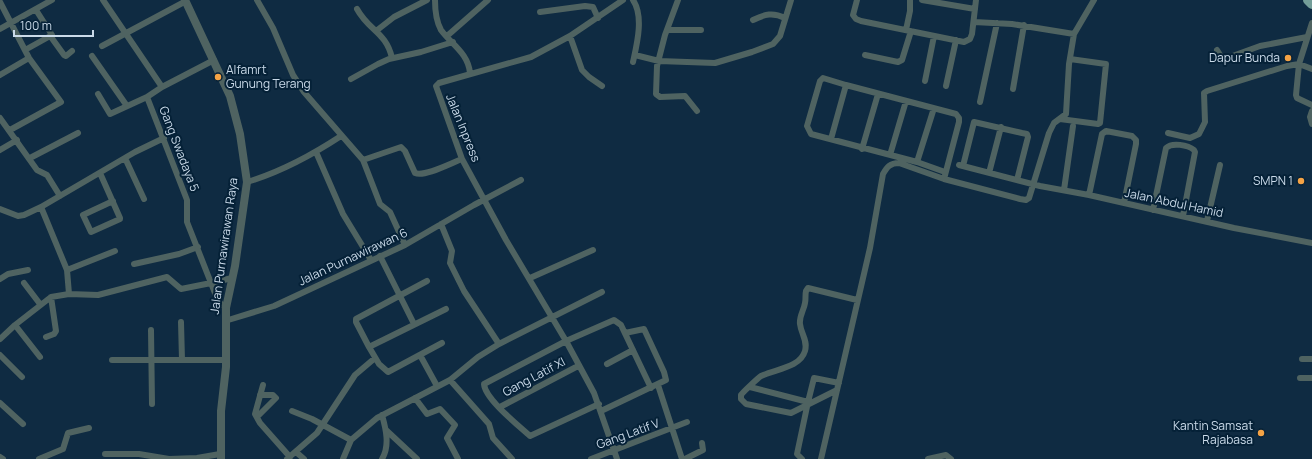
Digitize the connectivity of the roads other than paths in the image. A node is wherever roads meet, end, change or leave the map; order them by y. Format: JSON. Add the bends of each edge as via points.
{"nodes":[{"id":1,"x":52,"y":0,"type":"edge"},
{"id":2,"x":103,"y":0,"type":"edge"},
{"id":3,"x":257,"y":0,"type":"edge"},
{"id":4,"x":427,"y":0,"type":"edge"},
{"id":5,"x":435,"y":0,"type":"edge"},
{"id":6,"x":488,"y":0,"type":"edge"},
{"id":7,"x":623,"y":0,"type":"edge"},
{"id":8,"x":633,"y":0,"type":"edge"},
{"id":9,"x":678,"y":0,"type":"edge"},
{"id":10,"x":791,"y":0,"type":"edge"},
{"id":11,"x":857,"y":0,"type":"edge"},
{"id":12,"x":910,"y":0,"type":"edge"},
{"id":13,"x":922,"y":0,"type":"edge"},
{"id":14,"x":976,"y":0,"type":"edge"},
{"id":15,"x":1094,"y":0,"type":"edge"},
{"id":16,"x":1308,"y":0,"type":"edge"},
{"id":17,"x":186,"y":1,"type":"edge"},
{"id":18,"x":0,"y":2,"type":"edge"},
{"id":19,"x":1312,"y":4,"type":"edge"},
{"id":20,"x":357,"y":9,"type":"dead end"},
{"id":21,"x":975,"y":9,"type":"junction"},
{"id":22,"x":36,"y":10,"type":"junction"},
{"id":23,"x":540,"y":12,"type":"dead end"},
{"id":24,"x":598,"y":18,"type":"junction"},
{"id":25,"x":785,"y":18,"type":"junction"},
{"id":26,"x":753,"y":20,"type":"dead end"},
{"id":27,"x":974,"y":22,"type":"junction"},
{"id":28,"x":997,"y":23,"type":"junction"},
{"id":29,"x":1312,"y":23,"type":"edge"},
{"id":30,"x":10,"y":24,"type":"junction"},
{"id":31,"x":1024,"y":25,"type":"junction"},
{"id":32,"x":0,"y":29,"type":"edge"},
{"id":33,"x":667,"y":30,"type":"junction"},
{"id":34,"x":702,"y":30,"type":"dead end"},
{"id":35,"x":376,"y":31,"type":"junction"},
{"id":36,"x":909,"y":31,"type":"junction"},
{"id":37,"x":126,"y":34,"type":"junction"},
{"id":38,"x":1074,"y":34,"type":"junction"},
{"id":39,"x":447,"y":36,"type":"junction"},
{"id":40,"x":570,"y":36,"type":"junction"},
{"id":41,"x":934,"y":36,"type":"junction"},
{"id":42,"x":51,"y":37,"type":"junction"},
{"id":43,"x":1307,"y":37,"type":"junction"},
{"id":44,"x":956,"y":40,"type":"junction"},
{"id":45,"x":453,"y":42,"type":"junction"},
{"id":46,"x":102,"y":46,"type":"dead end"},
{"id":47,"x":25,"y":50,"type":"junction"},
{"id":48,"x":1217,"y":50,"type":"dead end"},
{"id":49,"x":72,"y":51,"type":"dead end"},
{"id":50,"x":635,"y":55,"type":"junction"},
{"id":51,"x":864,"y":55,"type":"dead end"},
{"id":52,"x":92,"y":56,"type":"dead end"},
{"id":53,"x":29,"y":58,"type":"junction"},
{"id":54,"x":392,"y":58,"type":"junction"},
{"id":55,"x":1070,"y":59,"type":"junction"},
{"id":56,"x":214,"y":60,"type":"junction"},
{"id":57,"x":659,"y":61,"type":"junction"},
{"id":58,"x":633,"y":62,"type":"dead end"},
{"id":59,"x":1299,"y":64,"type":"junction"},
{"id":60,"x":1312,"y":69,"type":"edge"},
{"id":61,"x":470,"y":73,"type":"junction"},
{"id":62,"x":0,"y":75,"type":"edge"},
{"id":63,"x":351,"y":80,"type":"dead end"},
{"id":64,"x":925,"y":81,"type":"dead end"},
{"id":65,"x":846,"y":85,"type":"junction"},
{"id":66,"x":602,"y":86,"type":"dead end"},
{"id":67,"x":946,"y":86,"type":"dead end"},
{"id":68,"x":162,"y":87,"type":"junction"},
{"id":69,"x":1013,"y":89,"type":"dead end"},
{"id":70,"x":98,"y":94,"type":"dead end"},
{"id":71,"x":878,"y":94,"type":"junction"},
{"id":72,"x":147,"y":97,"type":"junction"},
{"id":73,"x":906,"y":101,"type":"junction"},
{"id":74,"x":980,"y":102,"type":"dead end"},
{"id":75,"x":1312,"y":105,"type":"edge"},
{"id":76,"x":127,"y":106,"type":"junction"},
{"id":77,"x":934,"y":108,"type":"junction"},
{"id":78,"x":697,"y":111,"type":"dead end"},
{"id":79,"x":1312,"y":111,"type":"edge"},
{"id":80,"x":0,"y":118,"type":"edge"},
{"id":81,"x":1060,"y":119,"type":"junction"},
{"id":82,"x":1312,"y":124,"type":"edge"},
{"id":83,"x":1073,"y":126,"type":"dead end"},
{"id":84,"x":1001,"y":128,"type":"junction"},
{"id":85,"x":10,"y":130,"type":"junction"},
{"id":86,"x":78,"y":133,"type":"dead end"},
{"id":87,"x":1168,"y":133,"type":"dead end"},
{"id":88,"x":341,"y":136,"type":"junction"},
{"id":89,"x":164,"y":138,"type":"junction"},
{"id":90,"x":831,"y":139,"type":"junction"},
{"id":91,"x":17,"y":140,"type":"junction"},
{"id":92,"x":862,"y":149,"type":"junction"},
{"id":93,"x":0,"y":150,"type":"edge"},
{"id":94,"x":316,"y":152,"type":"junction"},
{"id":95,"x":890,"y":155,"type":"junction"},
{"id":96,"x":30,"y":158,"type":"junction"},
{"id":97,"x":125,"y":158,"type":"junction"},
{"id":98,"x":462,"y":159,"type":"junction"},
{"id":99,"x":363,"y":160,"type":"junction"},
{"id":100,"x":917,"y":162,"type":"junction"},
{"id":101,"x":1220,"y":165,"type":"dead end"},
{"id":102,"x":100,"y":172,"type":"junction"},
{"id":103,"x":945,"y":172,"type":"junction"},
{"id":104,"x":989,"y":173,"type":"junction"},
{"id":105,"x":944,"y":179,"type":"junction"},
{"id":106,"x":521,"y":180,"type":"dead end"},
{"id":107,"x":1016,"y":180,"type":"junction"},
{"id":108,"x":248,"y":182,"type":"junction"},
{"id":109,"x":1032,"y":184,"type":"junction"},
{"id":110,"x":1064,"y":190,"type":"junction"},
{"id":111,"x":1089,"y":195,"type":"junction"},
{"id":112,"x":60,"y":196,"type":"junction"},
{"id":113,"x":144,"y":199,"type":"dead end"},
{"id":114,"x":484,"y":200,"type":"junction"},
{"id":115,"x":113,"y":201,"type":"junction"},
{"id":116,"x":1124,"y":203,"type":"junction"},
{"id":117,"x":41,"y":207,"type":"junction"},
{"id":118,"x":0,"y":209,"type":"edge"},
{"id":119,"x":1153,"y":210,"type":"junction"},
{"id":120,"x":1183,"y":216,"type":"junction"},
{"id":121,"x":1207,"y":221,"type":"junction"},
{"id":122,"x":442,"y":224,"type":"junction"},
{"id":123,"x":1312,"y":242,"type":"edge"},
{"id":124,"x":406,"y":245,"type":"junction"},
{"id":125,"x":198,"y":247,"type":"junction"},
{"id":126,"x":593,"y":250,"type":"dead end"},
{"id":127,"x":116,"y":251,"type":"dead end"},
{"id":128,"x":380,"y":256,"type":"junction"},
{"id":129,"x":371,"y":260,"type":"junction"},
{"id":130,"x":134,"y":264,"type":"dead end"},
{"id":131,"x":28,"y":270,"type":"dead end"},
{"id":132,"x":67,"y":270,"type":"junction"},
{"id":133,"x":232,"y":278,"type":"junction"},
{"id":134,"x":530,"y":278,"type":"junction"},
{"id":135,"x":0,"y":279,"type":"edge"},
{"id":136,"x":427,"y":281,"type":"dead end"},
{"id":137,"x":211,"y":283,"type":"junction"},
{"id":138,"x":24,"y":284,"type":"dead end"},
{"id":139,"x":602,"y":292,"type":"dead end"},
{"id":140,"x":69,"y":294,"type":"junction"},
{"id":141,"x":400,"y":296,"type":"junction"},
{"id":142,"x":51,"y":297,"type":"junction"},
{"id":143,"x":857,"y":300,"type":"junction"},
{"id":144,"x":40,"y":304,"type":"junction"},
{"id":145,"x":226,"y":308,"type":"junction"},
{"id":146,"x":446,"y":309,"type":"dead end"},
{"id":147,"x":551,"y":317,"type":"junction"},
{"id":148,"x":225,"y":321,"type":"junction"},
{"id":149,"x":181,"y":322,"type":"dead end"},
{"id":150,"x":414,"y":324,"type":"junction"},
{"id":151,"x":15,"y":325,"type":"junction"},
{"id":152,"x":151,"y":330,"type":"dead end"},
{"id":153,"x":625,"y":333,"type":"junction"},
{"id":154,"x":46,"y":337,"type":"dead end"},
{"id":155,"x":0,"y":339,"type":"edge"},
{"id":156,"x":566,"y":341,"type":"junction"},
{"id":157,"x":442,"y":343,"type":"dead end"},
{"id":158,"x":499,"y":344,"type":"junction"},
{"id":159,"x":369,"y":347,"type":"junction"},
{"id":160,"x":633,"y":350,"type":"junction"},
{"id":161,"x":0,"y":355,"type":"edge"},
{"id":162,"x":420,"y":355,"type":"junction"},
{"id":163,"x":40,"y":357,"type":"dead end"},
{"id":164,"x":375,"y":358,"type":"junction"},
{"id":165,"x":1302,"y":359,"type":"dead end"},
{"id":166,"x":1312,"y":359,"type":"edge"},
{"id":167,"x":112,"y":360,"type":"dead end"},
{"id":168,"x":152,"y":360,"type":"junction"},
{"id":169,"x":182,"y":360,"type":"junction"},
{"id":170,"x":226,"y":360,"type":"junction"},
{"id":171,"x":607,"y":364,"type":"dead end"},
{"id":172,"x":578,"y":366,"type":"junction"},
{"id":173,"x":22,"y":377,"type":"dead end"},
{"id":174,"x":1300,"y":378,"type":"dead end"},
{"id":175,"x":1312,"y":378,"type":"edge"},
{"id":176,"x":450,"y":380,"type":"junction"},
{"id":177,"x":263,"y":385,"type":"dead end"},
{"id":178,"x":658,"y":385,"type":"junction"},
{"id":179,"x":436,"y":386,"type":"junction"},
{"id":180,"x":750,"y":387,"type":"junction"},
{"id":181,"x":838,"y":387,"type":"junction"},
{"id":182,"x":651,"y":388,"type":"junction"},
{"id":183,"x":260,"y":395,"type":"junction"},
{"id":184,"x":415,"y":398,"type":"junction"},
{"id":185,"x":0,"y":403,"type":"edge"},
{"id":186,"x":152,"y":404,"type":"dead end"},
{"id":187,"x":598,"y":404,"type":"junction"},
{"id":188,"x":808,"y":404,"type":"junction"},
{"id":189,"x":500,"y":407,"type":"junction"},
{"id":190,"x":292,"y":411,"type":"dead end"},
{"id":191,"x":601,"y":411,"type":"junction"},
{"id":192,"x":382,"y":415,"type":"junction"},
{"id":193,"x":257,"y":417,"type":"junction"},
{"id":194,"x":688,"y":422,"type":"dead end"},
{"id":195,"x":23,"y":424,"type":"dead end"},
{"id":196,"x":322,"y":424,"type":"junction"},
{"id":197,"x":90,"y":428,"type":"dead end"},
{"id":198,"x":673,"y":429,"type":"junction"},
{"id":199,"x":386,"y":430,"type":"junction"},
{"id":200,"x":350,"y":440,"type":"junction"},
{"id":201,"x":702,"y":443,"type":"dead end"},
{"id":202,"x":615,"y":451,"type":"junction"},
{"id":203,"x":296,"y":452,"type":"junction"},
{"id":204,"x":105,"y":454,"type":"dead end"},
{"id":205,"x":139,"y":456,"type":"edge"},
{"id":206,"x":221,"y":456,"type":"edge"},
{"id":207,"x":0,"y":457,"type":"edge"},
{"id":208,"x":116,"y":457,"type":"edge"},
{"id":209,"x":288,"y":458,"type":"edge"},
{"id":210,"x":3,"y":459,"type":"edge"},
{"id":211,"x":38,"y":459,"type":"edge"},
{"id":212,"x":304,"y":459,"type":"edge"},
{"id":213,"x":343,"y":459,"type":"edge"},
{"id":214,"x":382,"y":459,"type":"edge"},
{"id":215,"x":417,"y":459,"type":"edge"},
{"id":216,"x":458,"y":459,"type":"edge"},
{"id":217,"x":512,"y":459,"type":"edge"},
{"id":218,"x":590,"y":459,"type":"edge"},
{"id":219,"x":617,"y":459,"type":"edge"},
{"id":220,"x":682,"y":459,"type":"edge"},
{"id":221,"x":685,"y":459,"type":"edge"},
{"id":222,"x":802,"y":459,"type":"edge"},
{"id":223,"x":820,"y":459,"type":"edge"},
{"id":224,"x":928,"y":459,"type":"edge"},
{"id":225,"x":950,"y":459,"type":"edge"}],
"edges":[{"from":1,"to":22,"type":"street"},
{"from":2,"to":37,"type":"street"},
{"from":3,"to":88,"type":"street","via":[[273,28],[293,75]]},
{"from":4,"to":35,"type":"street","via":[[394,17]]},
{"from":5,"to":39,"type":"street","via":[[438,23]]},
{"from":6,"to":39,"type":"street"},
{"from":7,"to":24,"type":"street","name":"Jalan Inpress"},
{"from":8,"to":50,"type":"street","via":[[639,21]]},
{"from":9,"to":33,"type":"street"},
{"from":10,"to":25,"type":"street"},
{"from":11,"to":36,"type":"street","via":[[853,13],[856,19]]},
{"from":12,"to":36,"type":"street"},
{"from":13,"to":21,"type":"street"},
{"from":14,"to":21,"type":"street"},
{"from":15,"to":38,"type":"street"},
{"from":16,"to":19,"type":"main road"},
{"from":17,"to":37,"type":"street"},
{"from":17,"to":56,"type":"street","name":"Jalan Purnawirawan Raya"},
{"from":18,"to":30,"type":"street"},
{"from":20,"to":35,"type":"street"},
{"from":21,"to":27,"type":"street"},
{"from":22,"to":30,"type":"street"},
{"from":22,"to":42,"type":"street"},
{"from":23,"to":24,"type":"street","via":[[585,6],[593,7]]},
{"from":24,"to":40,"type":"street","name":"Jalan Inpress"},
{"from":25,"to":26,"type":"street","via":[[775,13],[762,15]]},
{"from":25,"to":57,"type":"street","via":[[780,36],[773,44],[752,52],[715,63]]},
{"from":27,"to":28,"type":"street"},
{"from":27,"to":44,"type":"street","via":[[970,39],[964,42]]},
{"from":28,"to":31,"type":"street"},
{"from":28,"to":74,"type":"street"},
{"from":29,"to":43,"type":"street"},
{"from":30,"to":32,"type":"street"},
{"from":30,"to":47,"type":"street"},
{"from":31,"to":38,"type":"street"},
{"from":31,"to":69,"type":"street"},
{"from":33,"to":34,"type":"street"},
{"from":33,"to":57,"type":"street"},
{"from":35,"to":54,"type":"street","via":[[386,41]]},
{"from":36,"to":41,"type":"street"},
{"from":36,"to":51,"type":"street","via":[[902,60],[898,62]]},
{"from":37,"to":46,"type":"street"},
{"from":37,"to":68,"type":"street"},
{"from":38,"to":55,"type":"street"},
{"from":39,"to":45,"type":"street"},
{"from":40,"to":61,"type":"street","name":"Jalan Inpress","via":[[531,57]]},
{"from":40,"to":66,"type":"street","via":[[582,70]]},
{"from":41,"to":44,"type":"street"},
{"from":41,"to":64,"type":"street"},
{"from":42,"to":47,"type":"street"},
{"from":42,"to":49,"type":"street","via":[[64,55]]},
{"from":43,"to":48,"type":"street","via":[[1260,46],[1227,58],[1222,58]]},
{"from":43,"to":59,"type":"street"},
{"from":44,"to":67,"type":"street"},
{"from":45,"to":54,"type":"street"},
{"from":45,"to":61,"type":"street","via":[[462,53]]},
{"from":47,"to":53,"type":"street"},
{"from":50,"to":57,"type":"street"},
{"from":50,"to":58,"type":"street"},
{"from":52,"to":76,"type":"street"},
{"from":53,"to":62,"type":"street"},
{"from":53,"to":85,"type":"street","via":[[61,102]]},
{"from":54,"to":63,"type":"street"},
{"from":55,"to":81,"type":"street","via":[[1067,111]]},
{"from":55,"to":81,"type":"street","via":[[1106,64],[1100,123]]},
{"from":56,"to":68,"type":"street","name":"Gang Swadaya 5"},
{"from":56,"to":108,"type":"street","name":"Jalan Purnawirawan Raya","via":[[230,96],[240,134]]},
{"from":57,"to":78,"type":"street","via":[[657,96],[685,96]]},
{"from":59,"to":60,"type":"street"},
{"from":59,"to":75,"type":"street","via":[[1296,95],[1297,98]]},
{"from":59,"to":87,"type":"street","via":[[1221,85],[1204,93],[1205,122],[1199,134],[1190,138]]},
{"from":61,"to":98,"type":"street","name":"Jalan Inpress","via":[[436,86]]},
{"from":65,"to":71,"type":"street"},
{"from":65,"to":90,"type":"street"},
{"from":65,"to":90,"type":"street","via":[[823,78],[818,84],[808,130],[811,134]]},
{"from":68,"to":72,"type":"street","name":"Gang Swadaya 5"},
{"from":70,"to":76,"type":"street","via":[[110,114]]},
{"from":71,"to":73,"type":"street"},
{"from":71,"to":92,"type":"street"},
{"from":72,"to":76,"type":"street"},
{"from":72,"to":89,"type":"street","name":"Gang Swadaya 5"},
{"from":73,"to":77,"type":"street"},
{"from":73,"to":95,"type":"street"},
{"from":77,"to":100,"type":"street"},
{"from":77,"to":103,"type":"street","via":[[956,114],[959,118]]},
{"from":79,"to":82,"type":"street"},
{"from":80,"to":85,"type":"street"},
{"from":81,"to":109,"type":"street","via":[[1054,123],[1049,133]]},
{"from":83,"to":110,"type":"street"},
{"from":84,"to":104,"type":"street"},
{"from":84,"to":104,"type":"street","name":"Jalan Abdul Hamid","via":[[974,122],[961,165]]},
{"from":84,"to":107,"type":"street","via":[[1028,136]]},
{"from":85,"to":91,"type":"street"},
{"from":86,"to":96,"type":"street"},
{"from":88,"to":94,"type":"street"},
{"from":88,"to":99,"type":"street"},
{"from":89,"to":97,"type":"street"},
{"from":89,"to":125,"type":"street","name":"Gang Swadaya 5","via":[[187,200],[187,222]]},
{"from":90,"to":92,"type":"street"},
{"from":91,"to":93,"type":"street"},
{"from":91,"to":96,"type":"street"},
{"from":92,"to":95,"type":"street"},
{"from":94,"to":108,"type":"street","via":[[281,170]]},
{"from":94,"to":129,"type":"street","via":[[343,214]]},
{"from":95,"to":100,"type":"street"},
{"from":96,"to":112,"type":"street","via":[[38,170],[47,175]]},
{"from":97,"to":102,"type":"street"},
{"from":97,"to":113,"type":"street"},
{"from":98,"to":99,"type":"street","via":[[418,174],[415,173],[402,147]]},
{"from":98,"to":114,"type":"street","name":"Jalan Inpress"},
{"from":99,"to":124,"type":"street","via":[[377,199],[390,212]]},
{"from":100,"to":103,"type":"street"},
{"from":101,"to":121,"type":"street"},
{"from":102,"to":112,"type":"street"},
{"from":102,"to":115,"type":"street"},
{"from":103,"to":105,"type":"street"},
{"from":104,"to":107,"type":"street","name":"Jalan Abdul Hamid"},
{"from":105,"to":109,"type":"street","via":[[1026,200],[1030,196]]},
{"from":105,"to":143,"type":"street","via":[[899,163],[892,163],[887,167],[883,174],[870,248]]},
{"from":106,"to":114,"type":"street","name":"Jalan Purnawirawan 6"},
{"from":107,"to":109,"type":"street","name":"Jalan Abdul Hamid"},
{"from":108,"to":133,"type":"street","name":"Jalan Purnawirawan Raya"},
{"from":109,"to":110,"type":"street","name":"Jalan Abdul Hamid"},
{"from":110,"to":111,"type":"street","name":"Jalan Abdul Hamid"},
{"from":111,"to":116,"type":"street","name":"Jalan Abdul Hamid"},
{"from":111,"to":116,"type":"street","via":[[1102,134],[1106,131],[1132,136],[1136,144]]},
{"from":112,"to":117,"type":"street"},
{"from":114,"to":122,"type":"street","name":"Jalan Purnawirawan 6"},
{"from":114,"to":134,"type":"street","name":"Jalan Inpress"},
{"from":115,"to":115,"type":"street","via":[[83,214],[91,232],[120,219]]},
{"from":116,"to":119,"type":"street","name":"Jalan Abdul Hamid"},
{"from":117,"to":118,"type":"street","via":[[21,216]]},
{"from":117,"to":132,"type":"street"},
{"from":119,"to":120,"type":"street","name":"Jalan Abdul Hamid"},
{"from":119,"to":120,"type":"street","via":[[1166,148],[1173,145],[1188,147],[1196,152]]},
{"from":120,"to":121,"type":"street","name":"Jalan Abdul Hamid"},
{"from":121,"to":123,"type":"street","name":"Jalan Abdul Hamid"},
{"from":122,"to":124,"type":"street","name":"Jalan Purnawirawan 6"},
{"from":122,"to":158,"type":"street","via":[[452,251],[450,263],[464,291]]},
{"from":124,"to":128,"type":"street","name":"Jalan Purnawirawan 6"},
{"from":125,"to":130,"type":"street"},
{"from":125,"to":137,"type":"street","name":"Gang Swadaya 5"},
{"from":126,"to":134,"type":"street"},
{"from":127,"to":132,"type":"street"},
{"from":128,"to":129,"type":"street","name":"Jalan Purnawirawan 6"},
{"from":128,"to":141,"type":"street"},
{"from":129,"to":148,"type":"street","name":"Jalan Purnawirawan 6","via":[[274,306]]},
{"from":131,"to":135,"type":"street","via":[[8,274]]},
{"from":132,"to":140,"type":"street"},
{"from":133,"to":137,"type":"street"},
{"from":133,"to":145,"type":"street","name":"Jalan Purnawirawan Raya"},
{"from":134,"to":147,"type":"street","name":"Jalan Inpress"},
{"from":136,"to":141,"type":"street"},
{"from":137,"to":140,"type":"street","via":[[181,288],[167,277],[98,295]]},
{"from":137,"to":145,"type":"street","name":"Gang Swadaya 5","via":[[218,301]]},
{"from":138,"to":144,"type":"street"},
{"from":139,"to":147,"type":"street"},
{"from":140,"to":142,"type":"street"},
{"from":141,"to":150,"type":"street"},
{"from":141,"to":159,"type":"street","via":[[356,319]]},
{"from":142,"to":144,"type":"street"},
{"from":142,"to":154,"type":"street","via":[[56,331]]},
{"from":143,"to":180,"type":"street","via":[[808,288],[800,316],[805,338],[802,357],[786,367],[761,376]]},
{"from":143,"to":181,"type":"street"},
{"from":144,"to":151,"type":"street"},
{"from":145,"to":148,"type":"street","name":"Jalan Purnawirawan Raya"},
{"from":146,"to":150,"type":"street"},
{"from":147,"to":156,"type":"street","name":"Jalan Inpress"},
{"from":147,"to":158,"type":"street"},
{"from":148,"to":170,"type":"street","name":"Jalan Purnawirawan Raya"},
{"from":149,"to":169,"type":"street"},
{"from":150,"to":159,"type":"street"},
{"from":151,"to":155,"type":"street"},
{"from":151,"to":163,"type":"street"},
{"from":152,"to":168,"type":"street"},
{"from":153,"to":156,"type":"street","via":[[619,322],[614,320]]},
{"from":153,"to":160,"type":"street"},
{"from":153,"to":178,"type":"street","via":[[642,328],[647,334],[666,376],[666,380]]},
{"from":156,"to":172,"type":"street","name":"Jalan Inpress"},
{"from":156,"to":189,"type":"street","name":"Gang Latif XI","via":[[485,382],[485,388]]},
{"from":157,"to":162,"type":"street"},
{"from":158,"to":176,"type":"street"},
{"from":159,"to":164,"type":"street"},
{"from":160,"to":171,"type":"street"},
{"from":160,"to":182,"type":"street"},
{"from":161,"to":173,"type":"street"},
{"from":162,"to":164,"type":"street","via":[[387,372]]},
{"from":162,"to":179,"type":"street"},
{"from":164,"to":196,"type":"street","via":[[355,375]]},
{"from":165,"to":166,"type":"street"},
{"from":167,"to":168,"type":"street"},
{"from":168,"to":169,"type":"street"},
{"from":168,"to":186,"type":"street"},
{"from":169,"to":170,"type":"street"},
{"from":170,"to":206,"type":"street","name":"Jalan Purnawirawan Raya","via":[[221,411]]},
{"from":172,"to":187,"type":"street","name":"Jalan Inpress"},
{"from":172,"to":189,"type":"street","name":"Gang Latif XI"},
{"from":174,"to":175,"type":"street"},
{"from":176,"to":179,"type":"street"},
{"from":176,"to":217,"type":"street","via":[[489,424],[493,438]]},
{"from":177,"to":183,"type":"street"},
{"from":178,"to":182,"type":"street"},
{"from":178,"to":198,"type":"street","name":"Gang Latif V"},
{"from":179,"to":184,"type":"street"},
{"from":180,"to":188,"type":"street"},
{"from":180,"to":188,"type":"street","via":[[741,395],[746,404],[791,412]]},
{"from":181,"to":188,"type":"street"},
{"from":181,"to":188,"type":"street","via":[[814,378]]},
{"from":181,"to":223,"type":"street"},
{"from":182,"to":191,"type":"street"},
{"from":183,"to":193,"type":"street","via":[[255,413]]},
{"from":183,"to":193,"type":"street","via":[[273,395],[276,398]]},
{"from":184,"to":192,"type":"street"},
{"from":184,"to":216,"type":"street","via":[[427,414],[440,409],[455,426],[447,438]]},
{"from":185,"to":195,"type":"street"},
{"from":187,"to":189,"type":"street","name":"Gang Latif XI","via":[[530,436]]},
{"from":187,"to":191,"type":"street","name":"Jalan Inpress"},
{"from":188,"to":222,"type":"street","via":[[797,454]]},
{"from":190,"to":196,"type":"street"},
{"from":191,"to":202,"type":"street","name":"Jalan Inpress"},
{"from":192,"to":199,"type":"street"},
{"from":192,"to":200,"type":"street"},
{"from":193,"to":209,"type":"street"},
{"from":194,"to":198,"type":"street","name":"Gang Latif V"},
{"from":196,"to":200,"type":"street"},
{"from":196,"to":203,"type":"street","via":[[317,433]]},
{"from":197,"to":211,"type":"street","via":[[68,434],[63,449]]},
{"from":198,"to":202,"type":"street","name":"Gang Latif V"},
{"from":198,"to":220,"type":"street","name":"Gang Latif V"},
{"from":199,"to":214,"type":"street","via":[[385,452]]},
{"from":199,"to":215,"type":"street"},
{"from":200,"to":213,"type":"street"},
{"from":201,"to":221,"type":"street","via":[[703,450]]},
{"from":202,"to":218,"type":"street","name":"Gang Latif V"},
{"from":202,"to":219,"type":"street","name":"Jalan Inpress"},
{"from":203,"to":209,"type":"street"},
{"from":203,"to":212,"type":"street"},
{"from":204,"to":208,"type":"street"},
{"from":205,"to":206,"type":"street","via":[[169,459]]},
{"from":205,"to":208,"type":"street"},
{"from":207,"to":210,"type":"street"},
{"from":224,"to":225,"type":"street","via":[[946,454]]}]}
